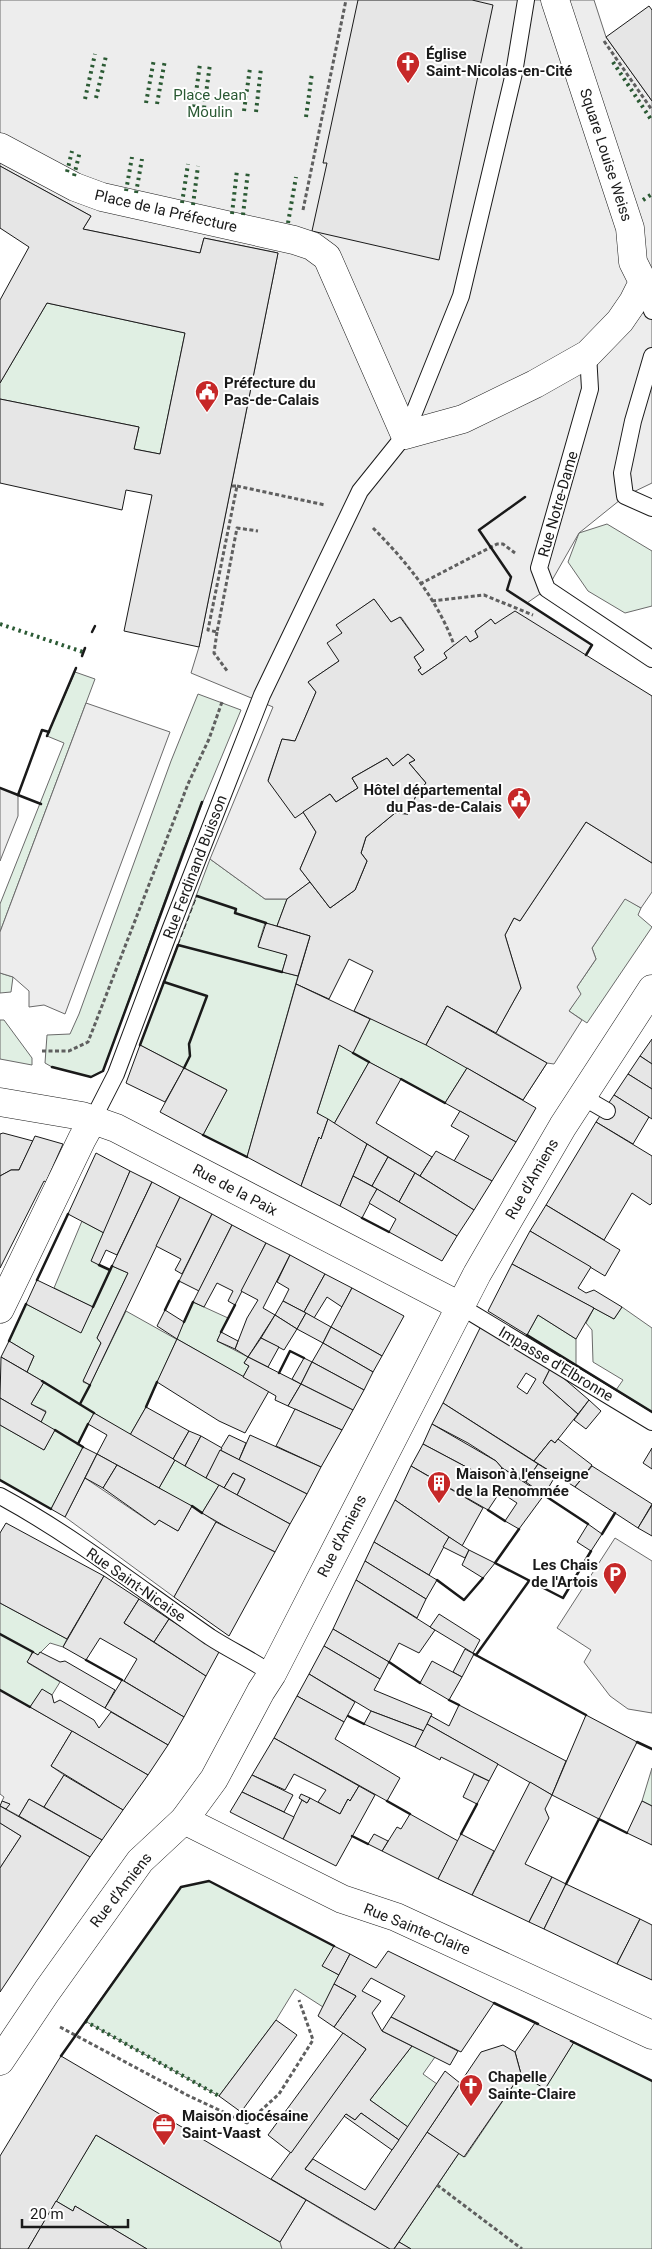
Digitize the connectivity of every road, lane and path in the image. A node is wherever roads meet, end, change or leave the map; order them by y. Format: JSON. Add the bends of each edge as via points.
{"nodes":[{"id":1,"x":346,"y":0,"type":"edge"},
{"id":2,"x":526,"y":0,"type":"edge"},
{"id":3,"x":555,"y":0,"type":"edge"},
{"id":4,"x":565,"y":30,"type":"junction"},
{"id":5,"x":652,"y":110,"type":"edge"},
{"id":6,"x":0,"y":147,"type":"edge"},
{"id":7,"x":303,"y":243,"type":"junction"},
{"id":8,"x":647,"y":284,"type":"edge"},
{"id":9,"x":652,"y":311,"type":"edge"},
{"id":10,"x":588,"y":354,"type":"junction"},
{"id":11,"x":652,"y":356,"type":"edge"},
{"id":12,"x":405,"y":435,"type":"junction"},
{"id":13,"x":232,"y":486,"type":"dead end"},
{"id":14,"x":237,"y":486,"type":"junction"},
{"id":15,"x":322,"y":504,"type":"dead end"},
{"id":16,"x":652,"y":508,"type":"edge"},
{"id":17,"x":368,"y":524,"type":"dead end"},
{"id":18,"x":258,"y":531,"type":"dead end"},
{"id":19,"x":518,"y":556,"type":"dead end"},
{"id":20,"x":420,"y":584,"type":"junction"},
{"id":21,"x":432,"y":600,"type":"junction"},
{"id":22,"x":535,"y":616,"type":"dead end"},
{"id":23,"x":217,"y":632,"type":"junction"},
{"id":24,"x":454,"y":646,"type":"dead end"},
{"id":25,"x":652,"y":659,"type":"edge"},
{"id":26,"x":228,"y":672,"type":"dead end"},
{"id":27,"x":222,"y":702,"type":"dead end"},
{"id":28,"x":652,"y":989,"type":"edge"},
{"id":29,"x":42,"y":1051,"type":"dead end"},
{"id":30,"x":581,"y":1096,"type":"junction"},
{"id":31,"x":0,"y":1102,"type":"edge"},
{"id":32,"x":607,"y":1111,"type":"dead end"},
{"id":33,"x":93,"y":1119,"type":"junction"},
{"id":34,"x":460,"y":1306,"type":"junction"},
{"id":35,"x":0,"y":1309,"type":"edge"},
{"id":36,"x":652,"y":1422,"type":"edge"},
{"id":37,"x":0,"y":1496,"type":"edge"},
{"id":38,"x":272,"y":1674,"type":"junction"},
{"id":39,"x":184,"y":1820,"type":"junction"},
{"id":40,"x":299,"y":2000,"type":"dead end"},
{"id":41,"x":33,"y":2012,"type":"junction"},
{"id":42,"x":652,"y":2035,"type":"edge"},
{"id":43,"x":0,"y":2061,"type":"edge"},
{"id":44,"x":437,"y":2185,"type":"dead end"},
{"id":45,"x":522,"y":2249,"type":"edge"}],
"edges":[{"from":1,"to":7,"type":"path","via":[[299,226]]},
{"from":2,"to":12,"type":"lane","name":"Rue Ferdinand Buisson","via":[[510,92],[461,296]]},
{"from":3,"to":4,"type":"street","name":"Square Louise Weiss"},
{"from":4,"to":5,"type":"path","via":[[605,42]]},
{"from":4,"to":8,"type":"street","name":"Square Louise Weiss","via":[[630,228],[633,262]]},
{"from":6,"to":7,"type":"street","name":"Place de la Préfecture","via":[[102,198]]},
{"from":7,"to":12,"type":"street","via":[[327,257]]},
{"from":8,"to":9,"type":"lane"},
{"from":8,"to":10,"type":"street","via":[[620,321]]},
{"from":10,"to":12,"type":"street","via":[[463,419]]},
{"from":10,"to":25,"type":"lane","name":"Rue Notre-Dame","via":[[590,390],[539,568],[547,589]]},
{"from":11,"to":16,"type":"lane","via":[[622,473],[625,496]]},
{"from":12,"to":33,"type":"lane","name":"Rue Ferdinand Buisson","via":[[360,491],[262,695],[116,1074]]},
{"from":13,"to":14,"type":"path"},
{"from":14,"to":15,"type":"path"},
{"from":14,"to":23,"type":"path","via":[[208,630]]},
{"from":17,"to":20,"type":"path","via":[[398,553]]},
{"from":18,"to":23,"type":"path","via":[[237,528]]},
{"from":19,"to":20,"type":"path","via":[[503,544],[497,544]]},
{"from":20,"to":21,"type":"path"},
{"from":21,"to":22,"type":"path","via":[[484,595]]},
{"from":21,"to":24,"type":"path"},
{"from":23,"to":26,"type":"path","via":[[214,653]]},
{"from":27,"to":29,"type":"path","via":[[88,1042],[69,1051]]},
{"from":28,"to":30,"type":"street","name":"Rue d'Amiens"},
{"from":30,"to":32,"type":"lane"},
{"from":30,"to":34,"type":"street","name":"Rue d'Amiens"},
{"from":31,"to":33,"type":"street","name":"Rue de la Paix"},
{"from":33,"to":34,"type":"street","name":"Rue de la Paix"},
{"from":33,"to":35,"type":"street","name":"Rue Ferdinand Buisson"},
{"from":34,"to":36,"type":"lane","name":"Impasse d'Elbronne"},
{"from":34,"to":38,"type":"street","name":"Rue d'Amiens"},
{"from":37,"to":38,"type":"lane","name":"Rue Saint-Nicaise","via":[[67,1536],[213,1639]]},
{"from":38,"to":39,"type":"street","name":"Rue d'Amiens","via":[[214,1779]]},
{"from":39,"to":41,"type":"street","name":"Rue d'Amiens","via":[[140,1861]]},
{"from":39,"to":42,"type":"street","name":"Rue Sainte-Claire","via":[[342,1898],[396,1917]]},
{"from":40,"to":41,"type":"path","via":[[313,2040],[279,2094],[247,2123],[187,2095]]},
{"from":41,"to":43,"type":"street","name":"Rue d'Amiens"},
{"from":44,"to":45,"type":"path"}]}
